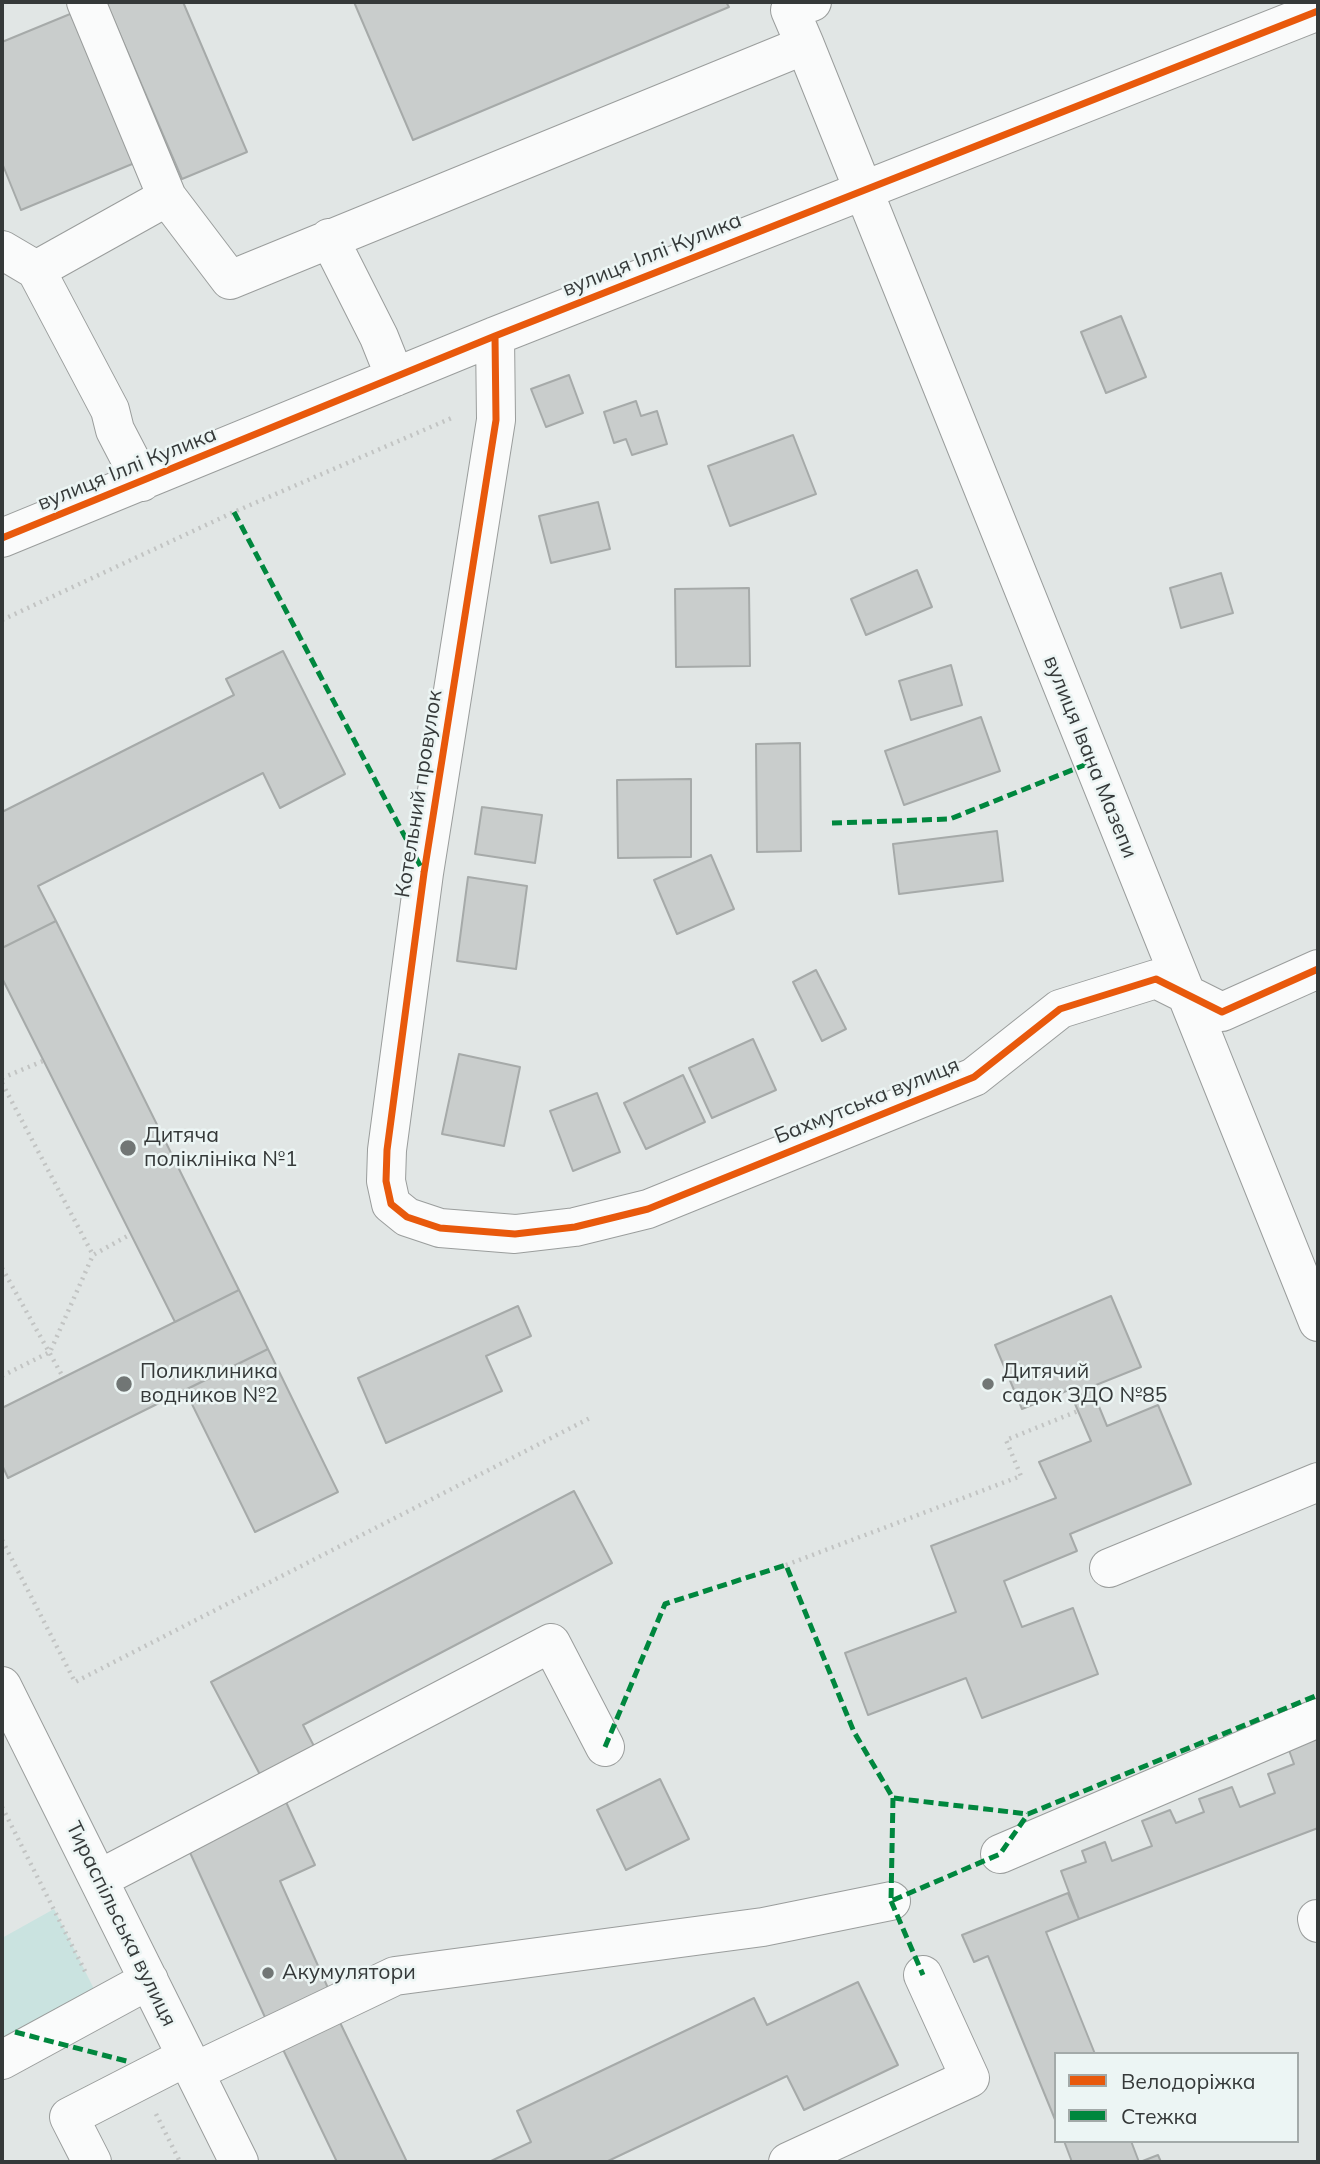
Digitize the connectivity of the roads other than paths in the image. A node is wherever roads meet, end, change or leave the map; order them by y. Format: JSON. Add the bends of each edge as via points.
{"nodes":[{"id":1,"x":86,"y":2,"type":"edge"},
{"id":2,"x":812,"y":2,"type":"edge"},
{"id":3,"x":1318,"y":11,"type":"edge"},
{"id":4,"x":805,"y":45,"type":"junction"},
{"id":5,"x":863,"y":191,"type":"junction"},
{"id":6,"x":167,"y":197,"type":"junction"},
{"id":7,"x":329,"y":238,"type":"junction"},
{"id":8,"x":2,"y":250,"type":"edge"},
{"id":9,"x":36,"y":270,"type":"junction"},
{"id":10,"x":495,"y":336,"type":"junction"},
{"id":11,"x":395,"y":377,"type":"junction"},
{"id":12,"x":142,"y":482,"type":"junction"},
{"id":13,"x":2,"y":537,"type":"edge"},
{"id":14,"x":1318,"y":969,"type":"edge"},
{"id":15,"x":1185,"y":992,"type":"junction"},
{"id":16,"x":440,"y":1228,"type":"joint"},
{"id":17,"x":1318,"y":1322,"type":"edge"},
{"id":18,"x":1318,"y":1482,"type":"edge"},
{"id":19,"x":1109,"y":1568,"type":"dead end"},
{"id":20,"x":2,"y":1686,"type":"edge"},
{"id":21,"x":1318,"y":1718,"type":"edge"},
{"id":22,"x":15,"y":1743,"type":"edge"},
{"id":23,"x":605,"y":1747,"type":"dead end"},
{"id":24,"x":1000,"y":1854,"type":"dead end"},
{"id":25,"x":99,"y":1879,"type":"junction"},
{"id":26,"x":891,"y":1901,"type":"dead end"},
{"id":27,"x":923,"y":1975,"type":"dead end"},
{"id":28,"x":149,"y":1980,"type":"junction"},
{"id":29,"x":2,"y":2060,"type":"edge"},
{"id":30,"x":190,"y":2064,"type":"junction"},
{"id":31,"x":92,"y":2162,"type":"edge"},
{"id":32,"x":239,"y":2162,"type":"edge"},
{"id":33,"x":788,"y":2162,"type":"edge"}],
"edges":[{"from":1,"to":6,"type":"street"},
{"from":2,"to":4,"type":"street","name":"вулиця Івана Мазепи","via":[[790,9]]},
{"from":3,"to":5,"type":"street","name":"вулиця Іллі Кулика"},
{"from":4,"to":5,"type":"street","name":"вулиця Івана Мазепи"},
{"from":4,"to":7,"type":"street"},
{"from":5,"to":10,"type":"street","name":"вулиця Іллі Кулика"},
{"from":5,"to":15,"type":"street","name":"вулиця Івана Мазепи"},
{"from":6,"to":7,"type":"street","via":[[230,280]]},
{"from":6,"to":9,"type":"street"},
{"from":7,"to":11,"type":"street"},
{"from":8,"to":9,"type":"street"},
{"from":9,"to":12,"type":"street","via":[[110,410],[115,430]]},
{"from":10,"to":11,"type":"street","name":"вулиця Іллі Кулика"},
{"from":10,"to":16,"type":"street","name":"Котельний провулок","via":[[496,421],[424,873],[387,1150],[391,1204],[407,1217]]},
{"from":11,"to":12,"type":"street","name":"вулиця Іллі Кулика"},
{"from":12,"to":13,"type":"street","name":"вулиця Іллі Кулика"},
{"from":14,"to":15,"type":"street","name":"Бахмутська вулиця","via":[[1222,1012]]},
{"from":15,"to":16,"type":"street","name":"Бахмутська вулиця","via":[[1156,979],[1060,1009],[974,1077],[648,1209],[575,1227],[515,1234]]},
{"from":15,"to":17,"type":"street","name":"вулиця Івана Мазепи"},
{"from":18,"to":19,"type":"street"},
{"from":20,"to":22,"type":"street","name":"Тираспільська вулиця"},
{"from":21,"to":24,"type":"street"},
{"from":22,"to":25,"type":"street","name":"Тираспільська вулиця"},
{"from":23,"to":25,"type":"street","via":[[551,1643]]},
{"from":25,"to":28,"type":"street","name":"Тираспільська вулиця"},
{"from":26,"to":30,"type":"street","via":[[763,1927],[395,1976]]},
{"from":27,"to":33,"type":"street","via":[[970,2078]]},
{"from":28,"to":29,"type":"street"},
{"from":28,"to":30,"type":"street","name":"Тираспільська вулиця"},
{"from":30,"to":31,"type":"street","via":[[68,2117]]},
{"from":30,"to":32,"type":"street","name":"Тираспільська вулиця"}]}
